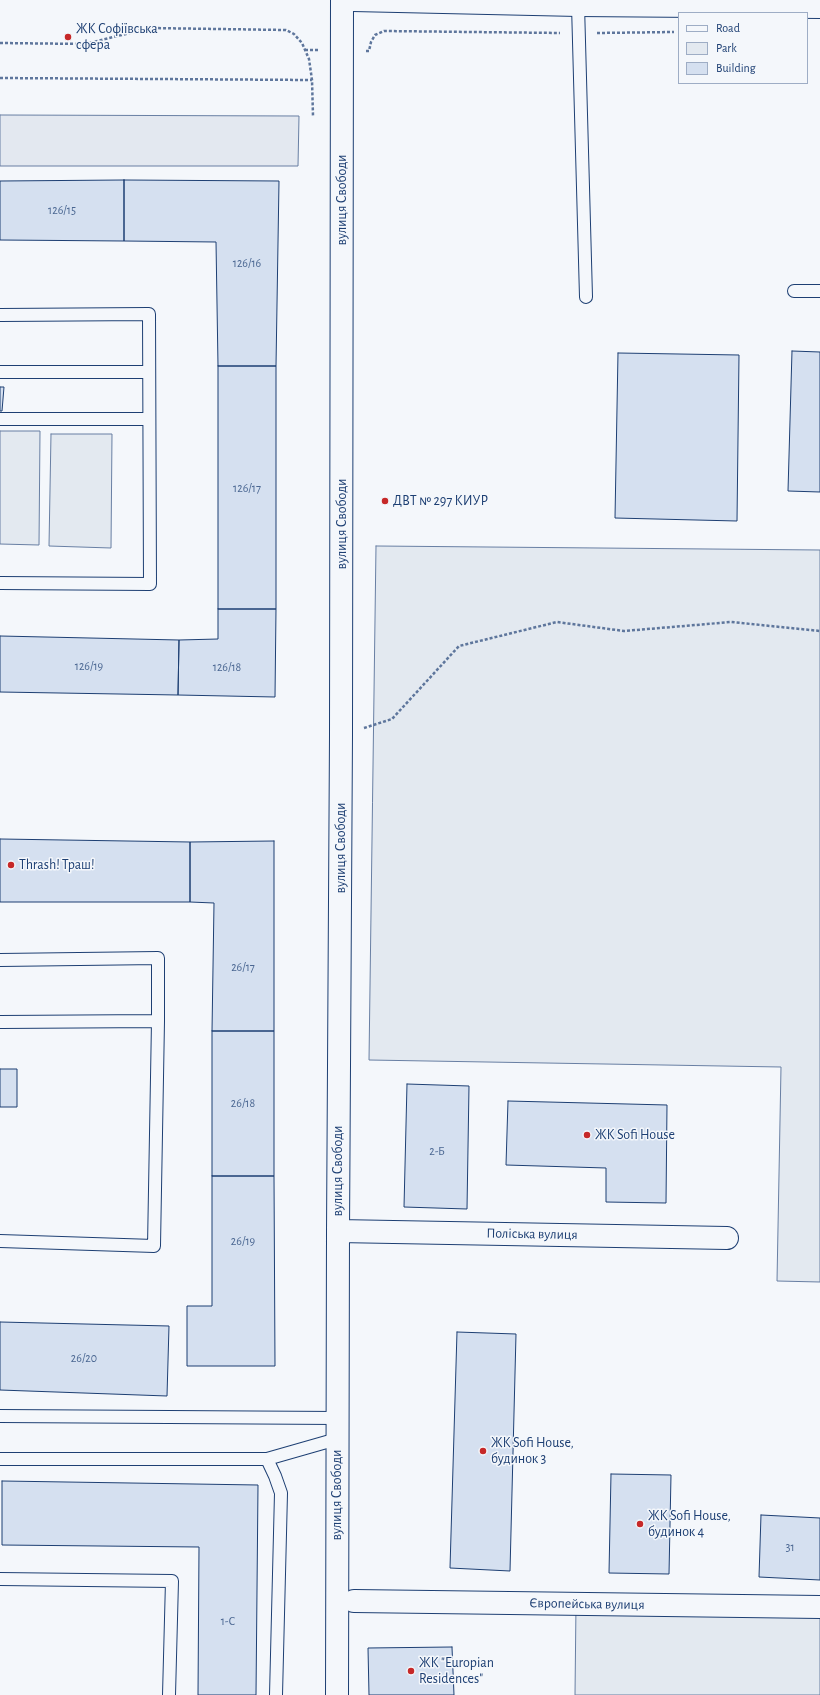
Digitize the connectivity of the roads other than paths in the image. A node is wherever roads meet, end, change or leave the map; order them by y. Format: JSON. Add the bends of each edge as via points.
{"nodes":[{"id":1,"x":342,"y":0,"type":"edge"},
{"id":2,"x":354,"y":0,"type":"edge"},
{"id":3,"x":578,"y":5,"type":"junction"},
{"id":4,"x":820,"y":7,"type":"edge"},
{"id":5,"x":794,"y":291,"type":"dead end"},
{"id":6,"x":820,"y":291,"type":"edge"},
{"id":7,"x":586,"y":297,"type":"dead end"},
{"id":8,"x":0,"y":315,"type":"edge"},
{"id":9,"x":0,"y":372,"type":"edge"},
{"id":10,"x":149,"y":372,"type":"junction"},
{"id":11,"x":0,"y":419,"type":"edge"},
{"id":12,"x":149,"y":419,"type":"junction"},
{"id":13,"x":0,"y":582,"type":"edge"},
{"id":14,"x":0,"y":960,"type":"edge"},
{"id":15,"x":158,"y":1021,"type":"junction"},
{"id":16,"x":0,"y":1022,"type":"edge"},
{"id":17,"x":338,"y":1231,"type":"junction"},
{"id":18,"x":727,"y":1238,"type":"dead end"},
{"id":19,"x":0,"y":1241,"type":"edge"},
{"id":20,"x":0,"y":1416,"type":"edge"},
{"id":21,"x":337,"y":1429,"type":"junction"},
{"id":22,"x":0,"y":1459,"type":"edge"},
{"id":23,"x":267,"y":1459,"type":"junction"},
{"id":24,"x":0,"y":1579,"type":"edge"},
{"id":25,"x":354,"y":1601,"type":"dead end"},
{"id":26,"x":820,"y":1607,"type":"edge"},
{"id":27,"x":169,"y":1695,"type":"edge"},
{"id":28,"x":276,"y":1695,"type":"edge"},
{"id":29,"x":337,"y":1695,"type":"edge"}],
"edges":[{"from":1,"to":17,"type":"street","name":"вулиця Свободи","via":[[342,735]]},
{"from":2,"to":3,"type":"street"},
{"from":3,"to":4,"type":"street"},
{"from":3,"to":7,"type":"lane"},
{"from":5,"to":6,"type":"lane"},
{"from":8,"to":10,"type":"lane","via":[[148,314]]},
{"from":9,"to":10,"type":"lane"},
{"from":10,"to":12,"type":"lane"},
{"from":11,"to":12,"type":"lane"},
{"from":12,"to":13,"type":"lane","via":[[150,584]]},
{"from":14,"to":15,"type":"lane","via":[[158,958]]},
{"from":15,"to":16,"type":"lane"},
{"from":15,"to":19,"type":"lane","via":[[154,1246]]},
{"from":17,"to":18,"type":"street","name":"Поліська вулиця"},
{"from":17,"to":21,"type":"street","name":"вулиця Свободи"},
{"from":20,"to":21,"type":"lane"},
{"from":21,"to":23,"type":"lane"},
{"from":21,"to":29,"type":"street","name":"вулиця Свободи"},
{"from":22,"to":23,"type":"lane"},
{"from":23,"to":28,"type":"lane","via":[[281,1494]]},
{"from":24,"to":27,"type":"lane","via":[[172,1581]]},
{"from":25,"to":26,"type":"street","name":"Європейська вулиця"}]}
